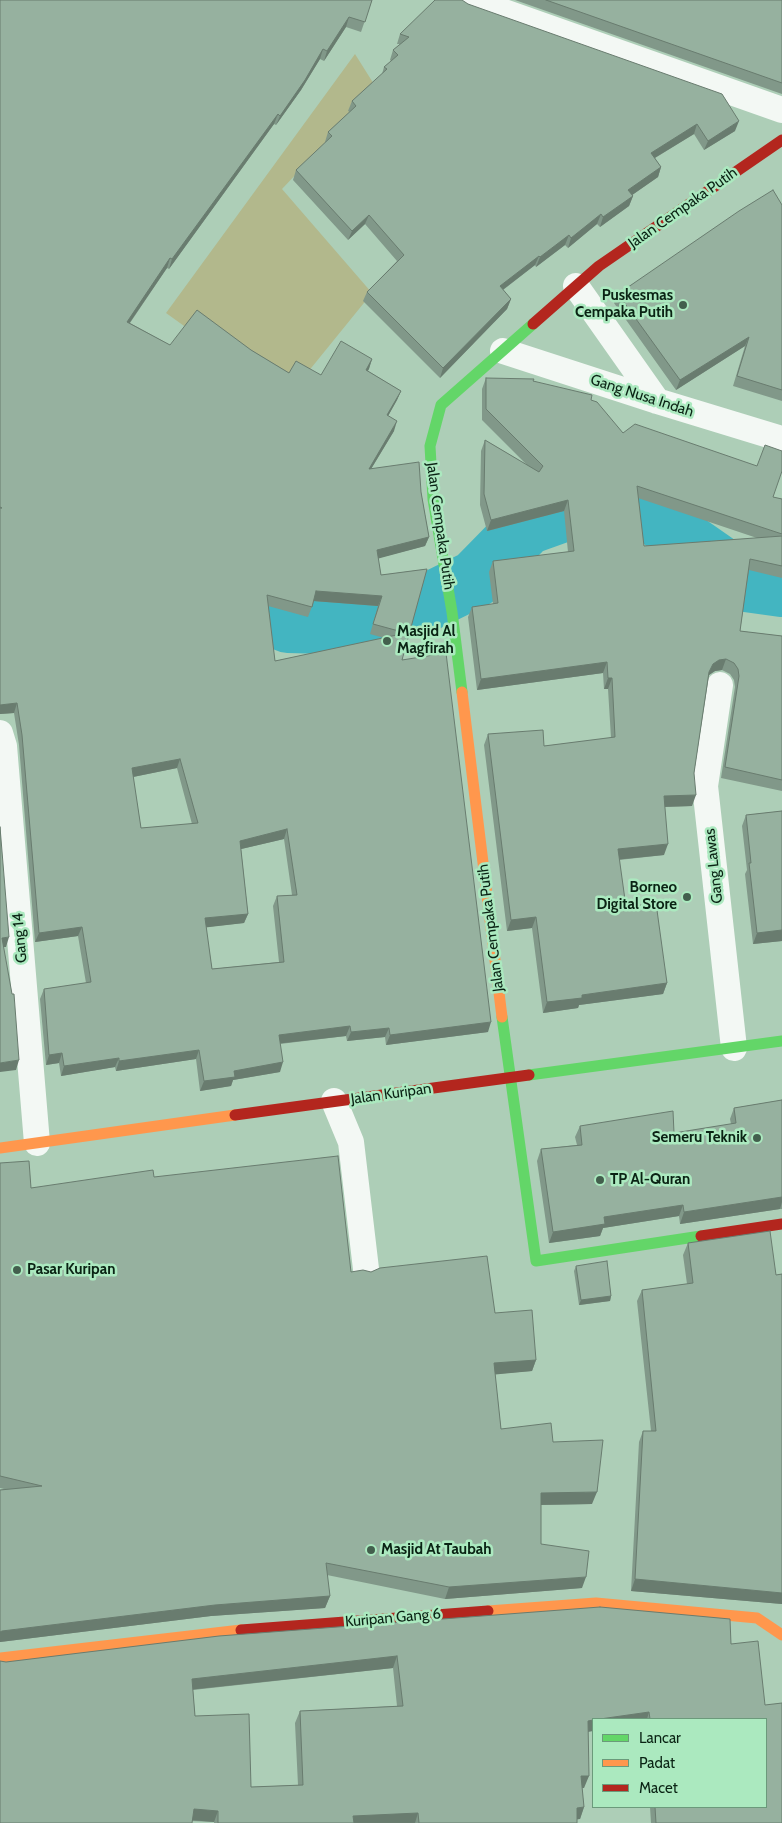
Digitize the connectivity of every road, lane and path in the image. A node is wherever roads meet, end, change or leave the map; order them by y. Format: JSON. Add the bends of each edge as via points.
{"nodes":[{"id":1,"x":470,"y":0,"type":"edge"},
{"id":2,"x":782,"y":110,"type":"edge"},
{"id":3,"x":782,"y":140,"type":"edge"},
{"id":4,"x":576,"y":286,"type":"junction"},
{"id":5,"x":503,"y":351,"type":"junction"},
{"id":6,"x":657,"y":401,"type":"junction"},
{"id":7,"x":782,"y":439,"type":"edge"},
{"id":8,"x":720,"y":685,"type":"dead end"},
{"id":9,"x":0,"y":733,"type":"edge"},
{"id":10,"x":782,"y":1042,"type":"edge"},
{"id":11,"x":734,"y":1048,"type":"junction"},
{"id":12,"x":509,"y":1078,"type":"junction"},
{"id":13,"x":334,"y":1101,"type":"junction"},
{"id":14,"x":36,"y":1142,"type":"junction"},
{"id":15,"x":0,"y":1148,"type":"edge"},
{"id":16,"x":782,"y":1224,"type":"edge"},
{"id":17,"x":366,"y":1269,"type":"edge"},
{"id":18,"x":782,"y":1635,"type":"edge"},
{"id":19,"x":0,"y":1658,"type":"edge"}],
"edges":[{"from":1,"to":2,"type":"street"},
{"from":3,"to":4,"type":"street","name":"Jalan Cempaka Putih","via":[[599,266]]},
{"from":4,"to":5,"type":"street","name":"Jalan Cempaka Putih"},
{"from":4,"to":6,"type":"street"},
{"from":5,"to":6,"type":"street","name":"Gang Nusa Indah"},
{"from":5,"to":12,"type":"street","name":"Jalan Cempaka Putih","via":[[442,405],[430,446],[433,499],[452,612]]},
{"from":6,"to":7,"type":"street","name":"Gang Nusa Indah"},
{"from":8,"to":11,"type":"street","name":"Gang Lawas","via":[[705,786]]},
{"from":9,"to":14,"type":"street","name":"Gang 14","via":[[4,746]]},
{"from":10,"to":11,"type":"street","name":"Jalan Kuripan"},
{"from":11,"to":12,"type":"street","name":"Jalan Kuripan"},
{"from":12,"to":13,"type":"street","name":"Jalan Kuripan"},
{"from":12,"to":16,"type":"street","name":"Jalan Cempaka Putih","via":[[536,1261]]},
{"from":13,"to":14,"type":"street","name":"Jalan Kuripan"},
{"from":13,"to":17,"type":"street","via":[[350,1142]]},
{"from":14,"to":15,"type":"street","name":"Jalan Kuripan"},
{"from":18,"to":19,"type":"street","name":"Kuripan Gang 6","via":[[757,1618],[596,1603],[213,1632]]}]}
